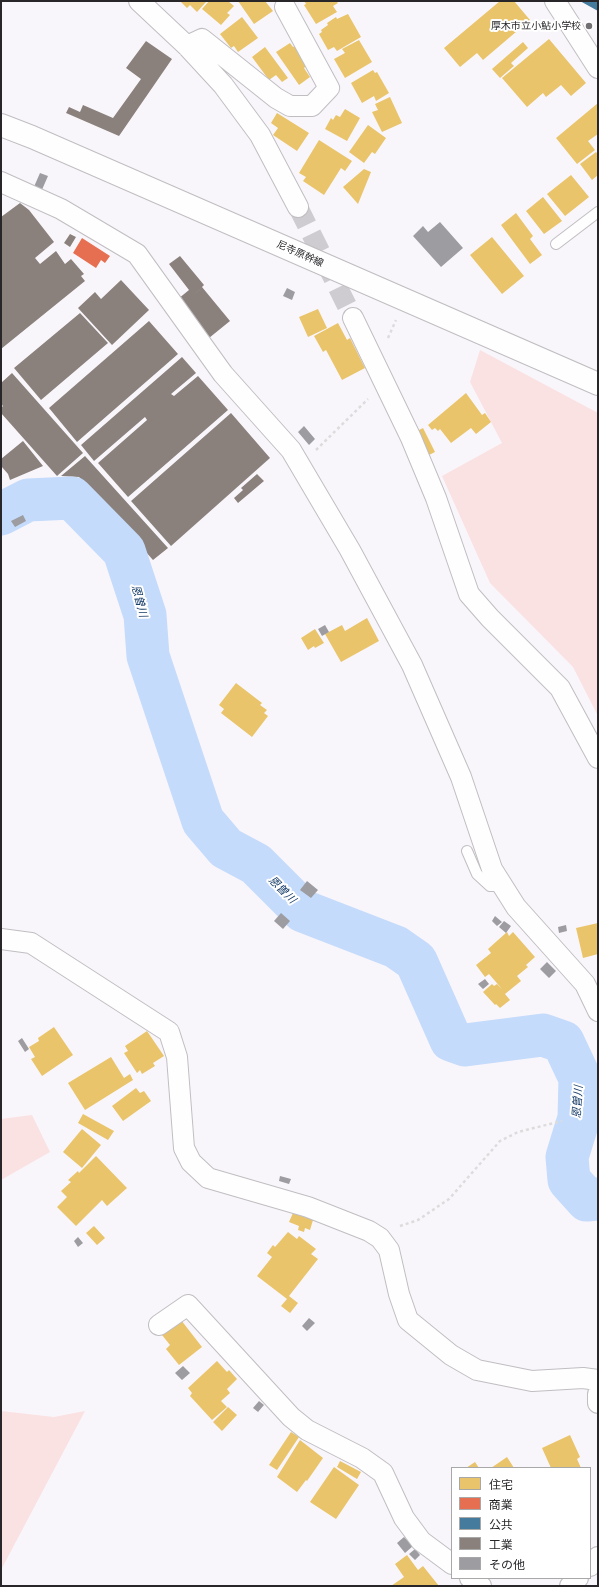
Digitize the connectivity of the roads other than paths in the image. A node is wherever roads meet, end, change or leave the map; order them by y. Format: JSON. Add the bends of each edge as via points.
{"nodes":[{"id":1,"x":139,"y":1,"type":"edge"},
{"id":2,"x":555,"y":1,"type":"edge"},
{"id":3,"x":287,"y":21,"type":"dead end"},
{"id":4,"x":187,"y":46,"type":"junction"},
{"id":5,"x":598,"y":68,"type":"edge"},
{"id":6,"x":1,"y":125,"type":"edge"},
{"id":7,"x":1,"y":182,"type":"edge"},
{"id":8,"x":298,"y":207,"type":"tunnel mouth"},
{"id":9,"x":598,"y":212,"type":"edge"},
{"id":10,"x":556,"y":244,"type":"dead end"},
{"id":11,"x":353,"y":318,"type":"tunnel mouth"},
{"id":12,"x":598,"y":384,"type":"edge"},
{"id":13,"x":598,"y":758,"type":"edge"},
{"id":14,"x":467,"y":851,"type":"dead end"},
{"id":15,"x":503,"y":886,"type":"junction"},
{"id":16,"x":1,"y":939,"type":"edge"},
{"id":17,"x":598,"y":1011,"type":"edge"},
{"id":18,"x":159,"y":1325,"type":"dead end"},
{"id":19,"x":598,"y":1380,"type":"edge"},
{"id":20,"x":598,"y":1394,"type":"edge"},
{"id":21,"x":598,"y":1403,"type":"edge"},
{"id":22,"x":598,"y":1557,"type":"edge"},
{"id":23,"x":451,"y":1563,"type":"edge"},
{"id":24,"x":591,"y":1565,"type":"edge"},
{"id":25,"x":471,"y":1579,"type":"edge"},
{"id":26,"x":481,"y":1586,"type":"edge"}],
"edges":[{"from":1,"to":4,"type":"street"},
{"from":2,"to":5,"type":"street"},
{"from":3,"to":4,"type":"street","via":[[329,88],[312,106],[290,106],[280,100],[202,39]]},
{"from":4,"to":8,"type":"street","via":[[223,84],[260,135]]},
{"from":6,"to":12,"type":"street","name":"尼寺原幹線"},
{"from":7,"to":15,"type":"street","via":[[61,209],[137,254],[223,374],[291,450],[350,550],[412,665],[461,777],[492,869]]},
{"from":9,"to":10,"type":"lane"},
{"from":11,"to":13,"type":"street","via":[[411,438],[436,498],[469,594],[560,688]]},
{"from":14,"to":15,"type":"lane","via":[[477,874],[490,886]]},
{"from":15,"to":17,"type":"street","via":[[516,907],[584,984]]},
{"from":16,"to":19,"type":"street","via":[[31,943],[169,1032],[177,1057],[184,1148],[191,1162],[208,1178],[308,1207],[369,1231],[380,1238],[389,1250],[408,1320],[451,1355],[477,1370],[532,1381],[583,1378]]},
{"from":18,"to":23,"type":"street","via":[[188,1305],[307,1430],[362,1458],[383,1473],[404,1518],[421,1541]]},
{"from":20,"to":21,"type":"street"},
{"from":22,"to":24,"type":"street"},
{"from":25,"to":26,"type":"street"}]}
